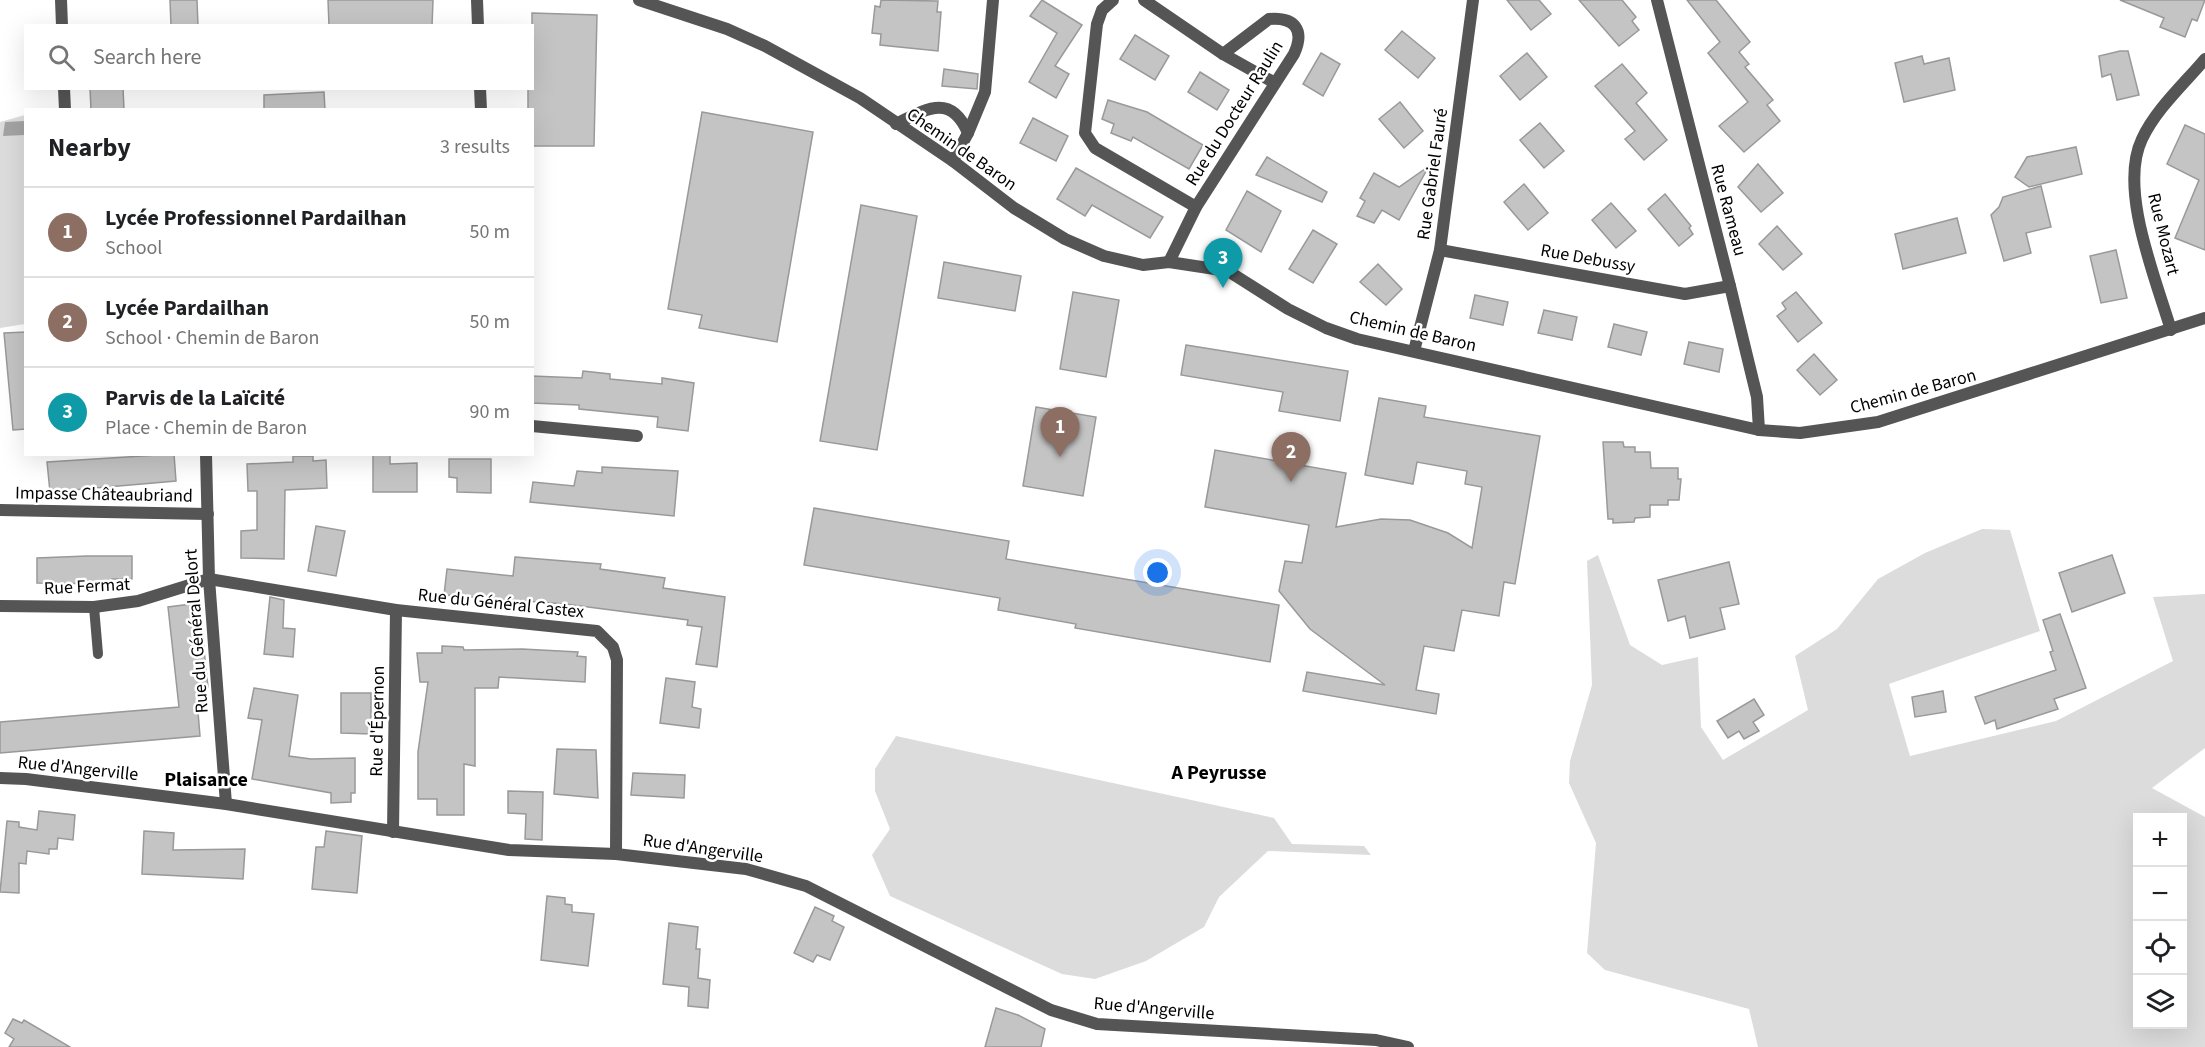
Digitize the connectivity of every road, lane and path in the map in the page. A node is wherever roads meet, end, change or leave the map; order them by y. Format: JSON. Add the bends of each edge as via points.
{"nodes":[{"id":1,"x":61,"y":0,"type":"edge"},
{"id":2,"x":477,"y":0,"type":"edge"},
{"id":3,"x":639,"y":0,"type":"edge"},
{"id":4,"x":993,"y":0,"type":"edge"},
{"id":5,"x":1113,"y":0,"type":"edge"},
{"id":6,"x":1144,"y":0,"type":"edge"},
{"id":7,"x":1473,"y":0,"type":"edge"},
{"id":8,"x":1657,"y":0,"type":"edge"},
{"id":9,"x":62,"y":24,"type":"edge"},
{"id":10,"x":478,"y":24,"type":"edge"},
{"id":11,"x":1223,"y":54,"type":"junction"},
{"id":12,"x":2205,"y":59,"type":"edge"},
{"id":13,"x":1275,"y":83,"type":"junction"},
{"id":14,"x":64,"y":90,"type":"edge"},
{"id":15,"x":480,"y":90,"type":"edge"},
{"id":16,"x":65,"y":108,"type":"edge"},
{"id":17,"x":481,"y":108,"type":"edge"},
{"id":18,"x":896,"y":124,"type":"junction"},
{"id":19,"x":968,"y":133,"type":"junction"},
{"id":20,"x":953,"y":161,"type":"junction"},
{"id":21,"x":1196,"y":207,"type":"junction"},
{"id":22,"x":1440,"y":250,"type":"junction"},
{"id":23,"x":1169,"y":262,"type":"junction"},
{"id":24,"x":1730,"y":286,"type":"junction"},
{"id":25,"x":2205,"y":318,"type":"edge"},
{"id":26,"x":2171,"y":330,"type":"junction"},
{"id":27,"x":1414,"y":351,"type":"junction"},
{"id":28,"x":534,"y":426,"type":"edge"},
{"id":29,"x":1760,"y":430,"type":"junction"},
{"id":30,"x":637,"y":436,"type":"dead end"},
{"id":31,"x":206,"y":456,"type":"edge"},
{"id":32,"x":0,"y":510,"type":"edge"},
{"id":33,"x":208,"y":514,"type":"junction"},
{"id":34,"x":209,"y":579,"type":"junction"},
{"id":35,"x":0,"y":606,"type":"edge"},
{"id":36,"x":94,"y":607,"type":"junction"},
{"id":37,"x":396,"y":610,"type":"junction"},
{"id":38,"x":98,"y":654,"type":"dead end"},
{"id":39,"x":0,"y":778,"type":"edge"},
{"id":40,"x":226,"y":804,"type":"junction"},
{"id":41,"x":393,"y":832,"type":"junction"},
{"id":42,"x":616,"y":854,"type":"junction"},
{"id":43,"x":1408,"y":1047,"type":"edge"}],
"edges":[{"from":1,"to":9,"type":"street"},
{"from":2,"to":10,"type":"street"},
{"from":3,"to":18,"type":"street","name":"Chemin de Baron","via":[[765,46],[860,98]]},
{"from":4,"to":19,"type":"street","via":[[985,92]]},
{"from":5,"to":21,"type":"street","via":[[1102,10],[1097,24],[1085,133],[1095,148]]},
{"from":6,"to":11,"type":"street"},
{"from":7,"to":22,"type":"street","name":"Rue Gabriel Fauré"},
{"from":8,"to":24,"type":"street","name":"Rue Rameau"},
{"from":11,"to":13,"type":"street"},
{"from":11,"to":13,"type":"street","name":"Rue du Docteur Raulin","via":[[1269,19],[1287,20],[1294,25],[1300,42]]},
{"from":12,"to":26,"type":"street","name":"Rue Mozart","via":[[2143,138],[2133,176],[2134,201]]},
{"from":13,"to":21,"type":"street","name":"Rue du Docteur Raulin"},
{"from":14,"to":16,"type":"street"},
{"from":15,"to":17,"type":"street"},
{"from":18,"to":19,"type":"street","via":[[939,107],[962,118]]},
{"from":18,"to":20,"type":"street","name":"Chemin de Baron"},
{"from":19,"to":20,"type":"street"},
{"from":20,"to":23,"type":"street","name":"Chemin de Baron","via":[[1014,208],[1065,239],[1104,256],[1143,265]]},
{"from":21,"to":23,"type":"street","name":"Rue du Docteur Raulin"},
{"from":22,"to":24,"type":"street","name":"Rue Debussy","via":[[1685,294]]},
{"from":22,"to":27,"type":"street","name":"Rue Gabriel Fauré"},
{"from":23,"to":27,"type":"street","name":"Chemin de Baron","via":[[1227,271],[1326,328]]},
{"from":24,"to":29,"type":"street","name":"Rue Rameau","via":[[1757,398]]},
{"from":25,"to":26,"type":"street","name":"Chemin de Baron"},
{"from":26,"to":29,"type":"street","name":"Chemin de Baron","via":[[1878,422],[1800,433]]},
{"from":27,"to":29,"type":"street","name":"Chemin de Baron"},
{"from":28,"to":30,"type":"street"},
{"from":31,"to":33,"type":"street","name":"Rue du Général Delort"},
{"from":32,"to":33,"type":"street","name":"Impasse Châteaubriand"},
{"from":33,"to":34,"type":"street","name":"Rue du Général Delort"},
{"from":34,"to":36,"type":"street","name":"Rue Fermat","via":[[138,601]]},
{"from":34,"to":37,"type":"street","name":"Rue du Général Castex"},
{"from":34,"to":40,"type":"street","name":"Rue du Général Delort"},
{"from":35,"to":36,"type":"street","name":"Rue Fermat"},
{"from":36,"to":38,"type":"lane"},
{"from":37,"to":41,"type":"street","name":"Rue d'Épernon"},
{"from":37,"to":42,"type":"street","name":"Rue du Général Castex","via":[[597,631],[605,636],[614,647],[617,660]]},
{"from":39,"to":40,"type":"street","name":"Rue d'Angerville"},
{"from":40,"to":41,"type":"street","name":"Rue d'Angerville"},
{"from":41,"to":42,"type":"street","name":"Rue d'Angerville","via":[[509,850]]},
{"from":42,"to":43,"type":"street","name":"Rue d'Angerville","via":[[746,869],[806,886],[1051,1010],[1097,1024],[1376,1040]]}]}
